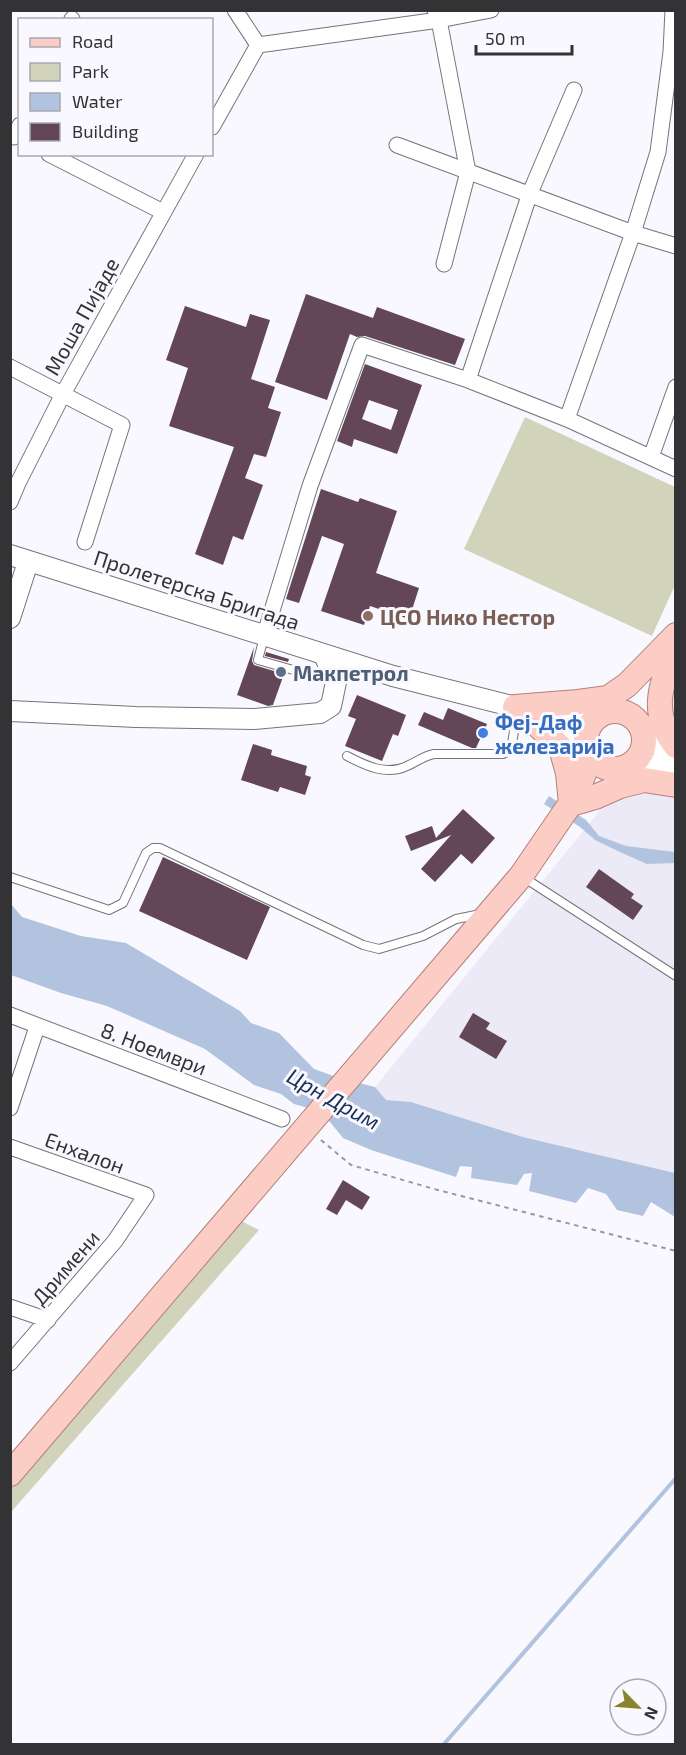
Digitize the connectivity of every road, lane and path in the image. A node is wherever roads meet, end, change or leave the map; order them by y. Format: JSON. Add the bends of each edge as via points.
{"nodes":[{"id":1,"x":236,"y":10,"type":"edge"},
{"id":2,"x":491,"y":10,"type":"edge"},
{"id":3,"x":672,"y":10,"type":"edge"},
{"id":4,"x":437,"y":15,"type":"edge"},
{"id":5,"x":258,"y":45,"type":"junction"},
{"id":6,"x":574,"y":90,"type":"dead end"},
{"id":7,"x":213,"y":125,"type":"edge"},
{"id":8,"x":397,"y":145,"type":"dead end"},
{"id":9,"x":53,"y":156,"type":"edge"},
{"id":10,"x":195,"y":156,"type":"edge"},
{"id":11,"x":468,"y":172,"type":"junction"},
{"id":12,"x":530,"y":193,"type":"junction"},
{"id":13,"x":163,"y":212,"type":"junction"},
{"id":14,"x":633,"y":233,"type":"junction"},
{"id":15,"x":675,"y":246,"type":"edge"},
{"id":16,"x":444,"y":264,"type":"dead end"},
{"id":17,"x":10,"y":367,"type":"edge"},
{"id":18,"x":468,"y":380,"type":"junction"},
{"id":19,"x":675,"y":387,"type":"edge"},
{"id":20,"x":63,"y":394,"type":"junction"},
{"id":21,"x":567,"y":419,"type":"junction"},
{"id":22,"x":651,"y":457,"type":"junction"},
{"id":23,"x":675,"y":469,"type":"edge"},
{"id":24,"x":10,"y":502,"type":"edge"},
{"id":25,"x":85,"y":542,"type":"dead end"},
{"id":26,"x":19,"y":558,"type":"edge"},
{"id":27,"x":10,"y":618,"type":"edge"},
{"id":28,"x":264,"y":637,"type":"junction"},
{"id":29,"x":673,"y":643,"type":"edge"},
{"id":30,"x":324,"y":655,"type":"junction"},
{"id":31,"x":368,"y":668,"type":"junction"},
{"id":32,"x":336,"y":682,"type":"junction"},
{"id":33,"x":520,"y":708,"type":"junction"},
{"id":34,"x":10,"y":711,"type":"edge"},
{"id":35,"x":623,"y":719,"type":"junction"},
{"id":36,"x":675,"y":746,"type":"edge"},
{"id":37,"x":589,"y":752,"type":"junction"},
{"id":38,"x":347,"y":756,"type":"dead end"},
{"id":39,"x":675,"y":760,"type":"edge"},
{"id":40,"x":626,"y":765,"type":"junction"},
{"id":41,"x":675,"y":770,"type":"edge"},
{"id":42,"x":675,"y":785,"type":"edge"},
{"id":43,"x":571,"y":803,"type":"junction"},
{"id":44,"x":521,"y":876,"type":"junction"},
{"id":45,"x":10,"y":877,"type":"edge"},
{"id":46,"x":492,"y":911,"type":"junction"},
{"id":47,"x":675,"y":976,"type":"edge"},
{"id":48,"x":10,"y":1015,"type":"edge"},
{"id":49,"x":37,"y":1027,"type":"junction"},
{"id":50,"x":10,"y":1108,"type":"edge"},
{"id":51,"x":282,"y":1119,"type":"dead end"},
{"id":52,"x":308,"y":1126,"type":"junction"},
{"id":53,"x":10,"y":1147,"type":"edge"},
{"id":54,"x":146,"y":1196,"type":"joint"},
{"id":55,"x":675,"y":1251,"type":"edge"},
{"id":56,"x":10,"y":1306,"type":"edge"},
{"id":57,"x":48,"y":1320,"type":"junction"},
{"id":58,"x":10,"y":1363,"type":"edge"},
{"id":59,"x":10,"y":1474,"type":"edge"}],
"edges":[{"from":1,"to":5,"type":"street"},
{"from":2,"to":4,"type":"street"},
{"from":3,"to":14,"type":"street","via":[[671,52],[658,152]]},
{"from":4,"to":5,"type":"street"},
{"from":4,"to":11,"type":"street"},
{"from":5,"to":7,"type":"street"},
{"from":6,"to":12,"type":"street"},
{"from":8,"to":11,"type":"street"},
{"from":9,"to":13,"type":"street"},
{"from":10,"to":13,"type":"street","name":"Моша Пијаде"},
{"from":11,"to":12,"type":"street"},
{"from":11,"to":16,"type":"street"},
{"from":12,"to":14,"type":"street"},
{"from":12,"to":18,"type":"street"},
{"from":13,"to":20,"type":"street","name":"Моша Пијаде"},
{"from":14,"to":15,"type":"street"},
{"from":14,"to":21,"type":"street"},
{"from":17,"to":20,"type":"street"},
{"from":18,"to":21,"type":"street"},
{"from":18,"to":28,"type":"street","via":[[362,345],[310,486]]},
{"from":19,"to":22,"type":"street"},
{"from":20,"to":24,"type":"street","name":"Моша Пијаде"},
{"from":20,"to":25,"type":"street","via":[[122,425]]},
{"from":21,"to":22,"type":"street"},
{"from":22,"to":23,"type":"street"},
{"from":26,"to":27,"type":"street"},
{"from":26,"to":28,"type":"street","name":"Пролетерска Бригада"},
{"from":28,"to":30,"type":"street","name":"Пролетерска Бригада"},
{"from":28,"to":32,"type":"lane","via":[[258,660]]},
{"from":29,"to":33,"type":"main road","via":[[608,698]]},
{"from":29,"to":35,"type":"main road"},
{"from":29,"to":36,"type":"main road","via":[[660,688],[660,720]]},
{"from":30,"to":31,"type":"street","name":"Пролетерска Бригада"},
{"from":30,"to":32,"type":"street"},
{"from":31,"to":32,"type":"street"},
{"from":31,"to":33,"type":"street","name":"Пролетерска Бригада"},
{"from":32,"to":34,"type":"street","via":[[330,706],[320,713],[255,719]]},
{"from":33,"to":35,"type":"street"},
{"from":33,"to":37,"type":"street"},
{"from":33,"to":38,"type":"lane","via":[[511,750],[503,754],[434,754],[386,772]]},
{"from":33,"to":43,"type":"main road","via":[[561,748]]},
{"from":35,"to":37,"type":"main road","via":[[589,725]]},
{"from":35,"to":39,"type":"main road"},
{"from":35,"to":40,"type":"main road","via":[[644,742],[640,754]]},
{"from":37,"to":40,"type":"main road","via":[[607,768]]},
{"from":37,"to":43,"type":"main road"},
{"from":40,"to":41,"type":"main road"},
{"from":40,"to":43,"type":"main road"},
{"from":42,"to":43,"type":"main road","via":[[644,780]]},
{"from":43,"to":44,"type":"main road"},
{"from":44,"to":46,"type":"main road"},
{"from":44,"to":47,"type":"lane"},
{"from":45,"to":46,"type":"lane","via":[[109,910],[123,903],[146,853],[160,848],[363,945],[379,949],[423,936],[456,919]]},
{"from":46,"to":52,"type":"main road"},
{"from":48,"to":49,"type":"street","name":"8. Ноември"},
{"from":49,"to":50,"type":"street"},
{"from":49,"to":51,"type":"street","name":"8. Ноември"},
{"from":52,"to":55,"type":"path","via":[[351,1165]]},
{"from":52,"to":59,"type":"main road"},
{"from":53,"to":54,"type":"street","name":"Енхалон"},
{"from":54,"to":57,"type":"street","name":"Дримени","via":[[115,1241]]},
{"from":56,"to":57,"type":"street"},
{"from":57,"to":58,"type":"street","name":"Дримени"}]}
